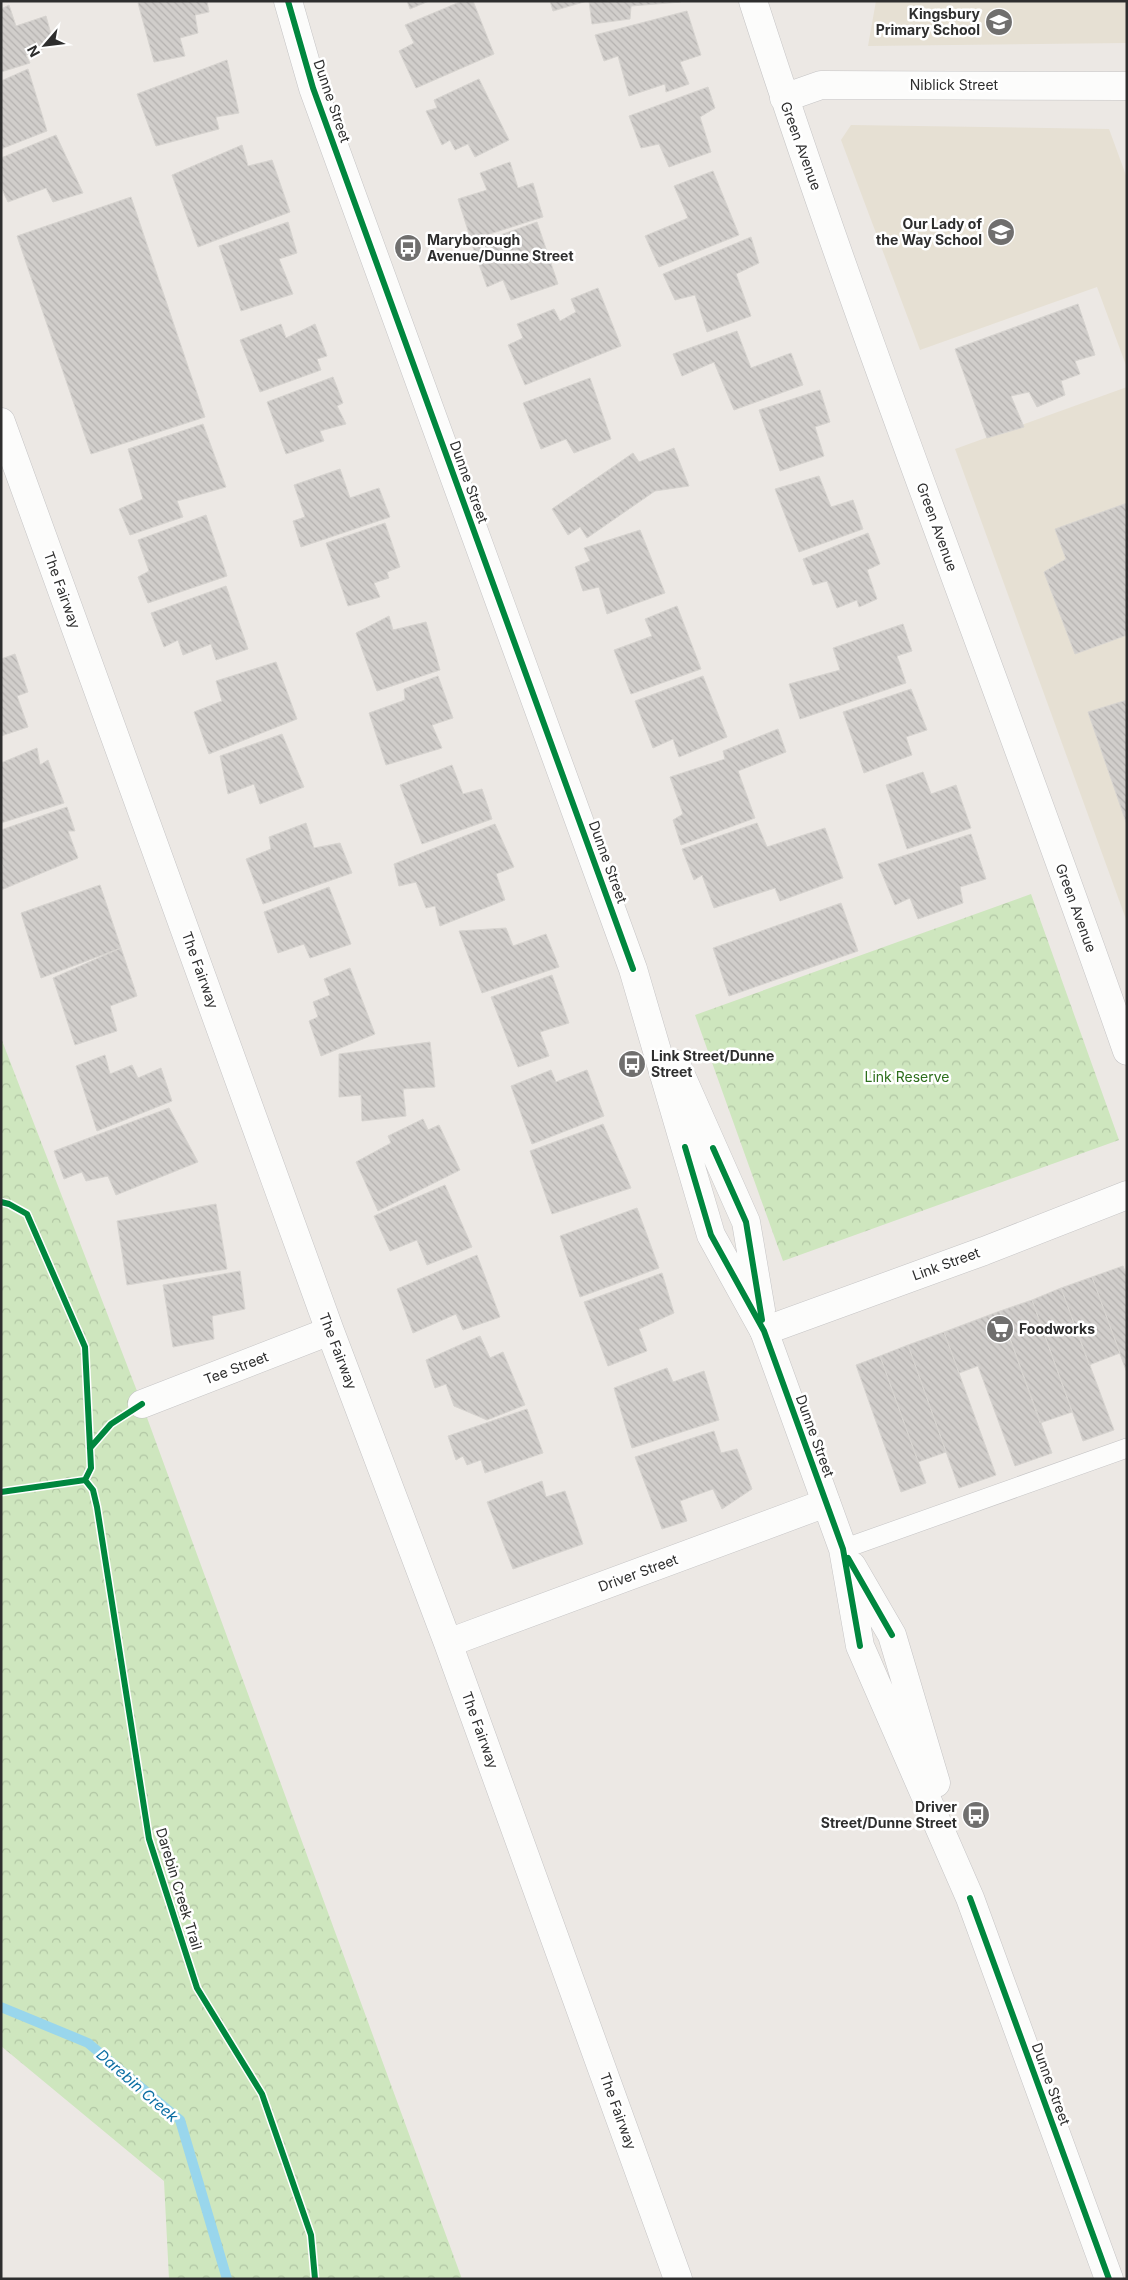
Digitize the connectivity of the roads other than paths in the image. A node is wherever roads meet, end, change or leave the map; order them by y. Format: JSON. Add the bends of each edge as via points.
{"nodes":[{"id":1,"x":288,"y":1,"type":"edge"},
{"id":2,"x":753,"y":1,"type":"edge"},
{"id":3,"x":1127,"y":86,"type":"edge"},
{"id":4,"x":784,"y":98,"type":"junction"},
{"id":5,"x":1,"y":422,"type":"edge"},
{"id":6,"x":633,"y":969,"type":"junction"},
{"id":7,"x":1127,"y":1051,"type":"edge"},
{"id":8,"x":1127,"y":1195,"type":"edge"},
{"id":9,"x":764,"y":1330,"type":"junction"},
{"id":10,"x":330,"y":1331,"type":"junction"},
{"id":11,"x":142,"y":1404,"type":"dead end"},
{"id":12,"x":1127,"y":1448,"type":"edge"},
{"id":13,"x":826,"y":1503,"type":"junction"},
{"id":14,"x":843,"y":1549,"type":"junction"},
{"id":15,"x":448,"y":1643,"type":"junction"},
{"id":16,"x":678,"y":2279,"type":"edge"},
{"id":17,"x":1109,"y":2279,"type":"edge"}],
"edges":[{"from":1,"to":6,"type":"street","name":"Dunne Street","via":[[313,88]]},
{"from":2,"to":4,"type":"street","name":"Green Avenue"},
{"from":3,"to":4,"type":"street","name":"Niblick Street","via":[[822,85]]},
{"from":4,"to":7,"type":"street","name":"Green Avenue"},
{"from":5,"to":10,"type":"street","name":"The Fairway"},
{"from":6,"to":9,"type":"street","name":"Dunne Street","via":[[711,1235]]},
{"from":6,"to":9,"type":"street","name":"Dunne Street","via":[[746,1222]]},
{"from":8,"to":9,"type":"street","name":"Link Street","via":[[984,1251]]},
{"from":9,"to":13,"type":"street","name":"Dunne Street"},
{"from":10,"to":11,"type":"street","name":"Tee Street"},
{"from":10,"to":15,"type":"street","name":"The Fairway"},
{"from":12,"to":14,"type":"lane"},
{"from":13,"to":14,"type":"street","name":"Dunne Street"},
{"from":13,"to":15,"type":"street","name":"Driver Street"},
{"from":14,"to":17,"type":"street","name":"Dunne Street","via":[[860,1646],[970,1898]]},
{"from":15,"to":16,"type":"street","name":"The Fairway"}]}
